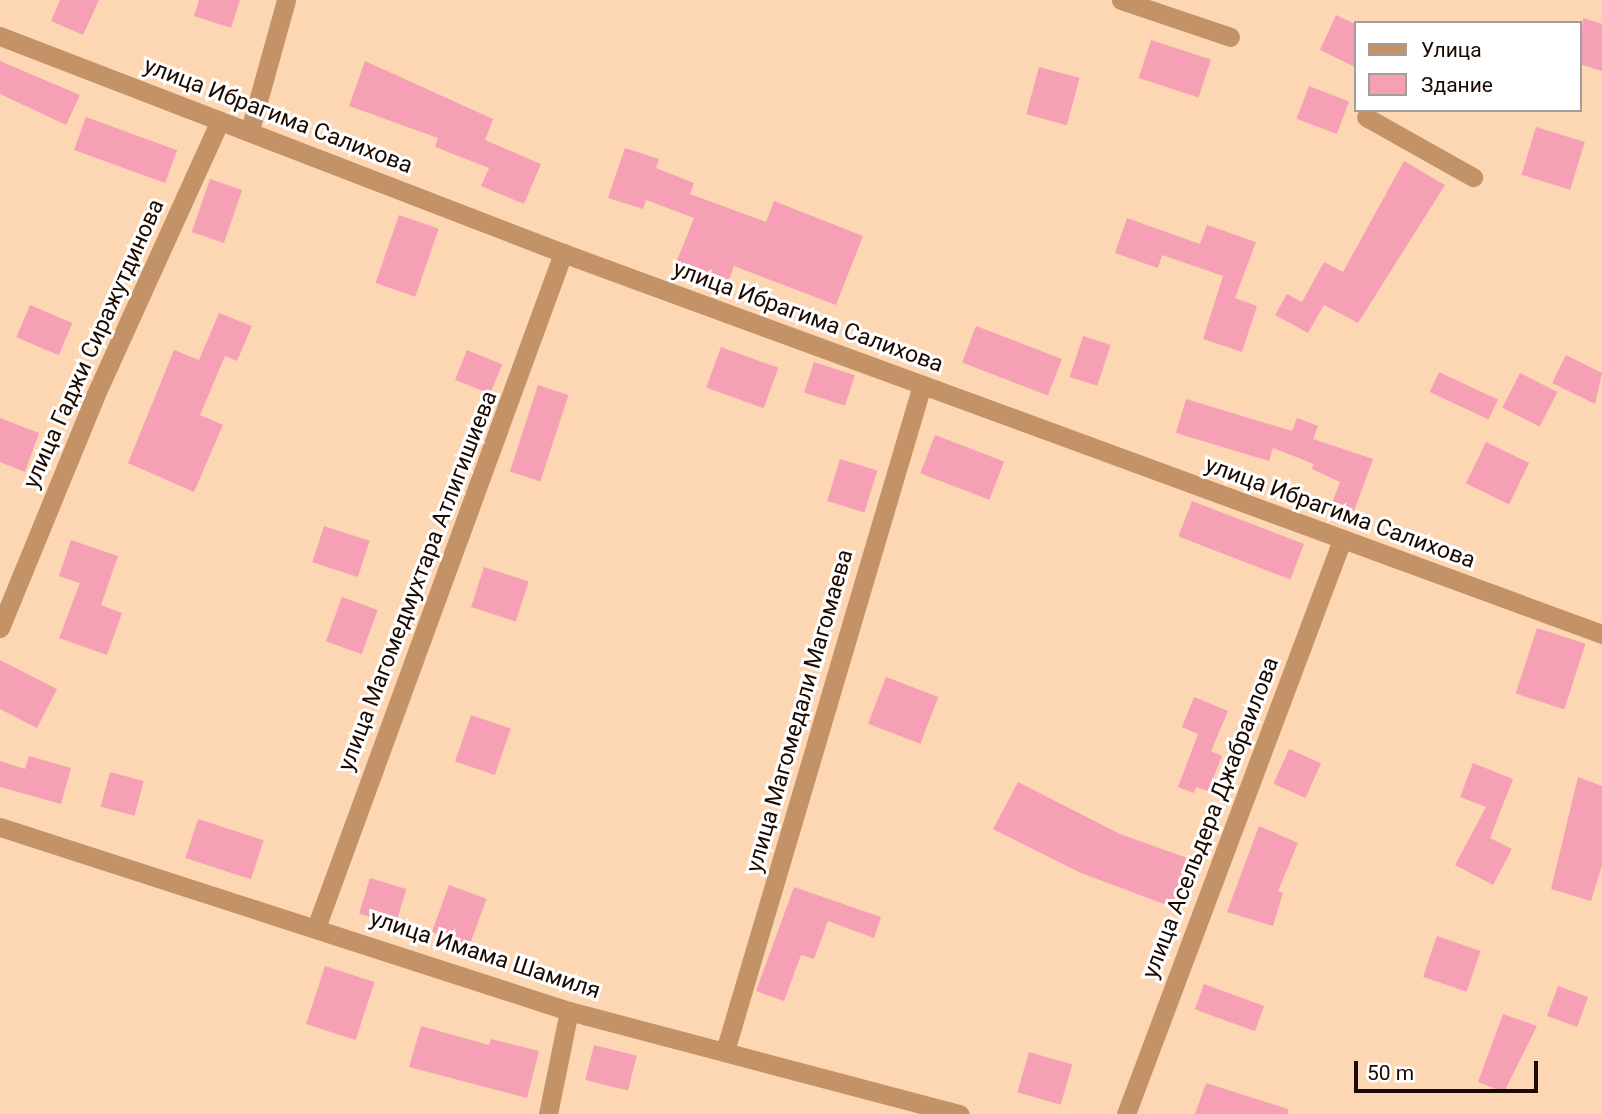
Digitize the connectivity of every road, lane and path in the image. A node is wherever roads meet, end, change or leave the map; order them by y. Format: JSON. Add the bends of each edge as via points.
{"nodes":[{"id":1,"x":286,"y":0,"type":"edge"},
{"id":2,"x":1121,"y":0,"type":"edge"},
{"id":3,"x":0,"y":36,"type":"edge"},
{"id":4,"x":1230,"y":37,"type":"dead end"},
{"id":5,"x":1366,"y":117,"type":"dead end"},
{"id":6,"x":220,"y":121,"type":"junction"},
{"id":7,"x":250,"y":130,"type":"junction"},
{"id":8,"x":1473,"y":177,"type":"dead end"},
{"id":9,"x":563,"y":253,"type":"junction"},
{"id":10,"x":922,"y":385,"type":"junction"},
{"id":11,"x":1342,"y":540,"type":"junction"},
{"id":12,"x":0,"y":628,"type":"edge"},
{"id":13,"x":1602,"y":634,"type":"edge"},
{"id":14,"x":0,"y":827,"type":"edge"},
{"id":15,"x":317,"y":925,"type":"junction"},
{"id":16,"x":569,"y":1011,"type":"junction"},
{"id":17,"x":725,"y":1051,"type":"junction"},
{"id":18,"x":548,"y":1114,"type":"edge"},
{"id":19,"x":960,"y":1114,"type":"edge"},
{"id":20,"x":1126,"y":1114,"type":"edge"}],
"edges":[{"from":1,"to":7,"type":"street"},
{"from":2,"to":4,"type":"street"},
{"from":3,"to":6,"type":"street","name":"улица Ибрагима Салихова"},
{"from":5,"to":8,"type":"street"},
{"from":6,"to":7,"type":"street","name":"улица Ибрагима Салихова"},
{"from":6,"to":12,"type":"street","name":"улица Гаджи Сиражутдинова","via":[[95,397]]},
{"from":7,"to":9,"type":"street","name":"улица Ибрагима Салихова"},
{"from":9,"to":10,"type":"street","name":"улица Ибрагима Салихова"},
{"from":9,"to":15,"type":"street","name":"улица Магомедмухтара Атлигишиева"},
{"from":10,"to":11,"type":"street","name":"улица Ибрагима Салихова"},
{"from":10,"to":17,"type":"street","name":"улица Магомедали Магомаева"},
{"from":11,"to":13,"type":"street","name":"улица Ибрагима Салихова"},
{"from":11,"to":20,"type":"street","name":"улица Асельдера Джабраилова"},
{"from":14,"to":15,"type":"street","name":"улица Имама Шамиля"},
{"from":15,"to":16,"type":"street","name":"улица Имама Шамиля"},
{"from":16,"to":17,"type":"street","name":"улица Имама Шамиля"},
{"from":16,"to":18,"type":"street"},
{"from":17,"to":19,"type":"street","name":"улица Имама Шамиля"}]}
